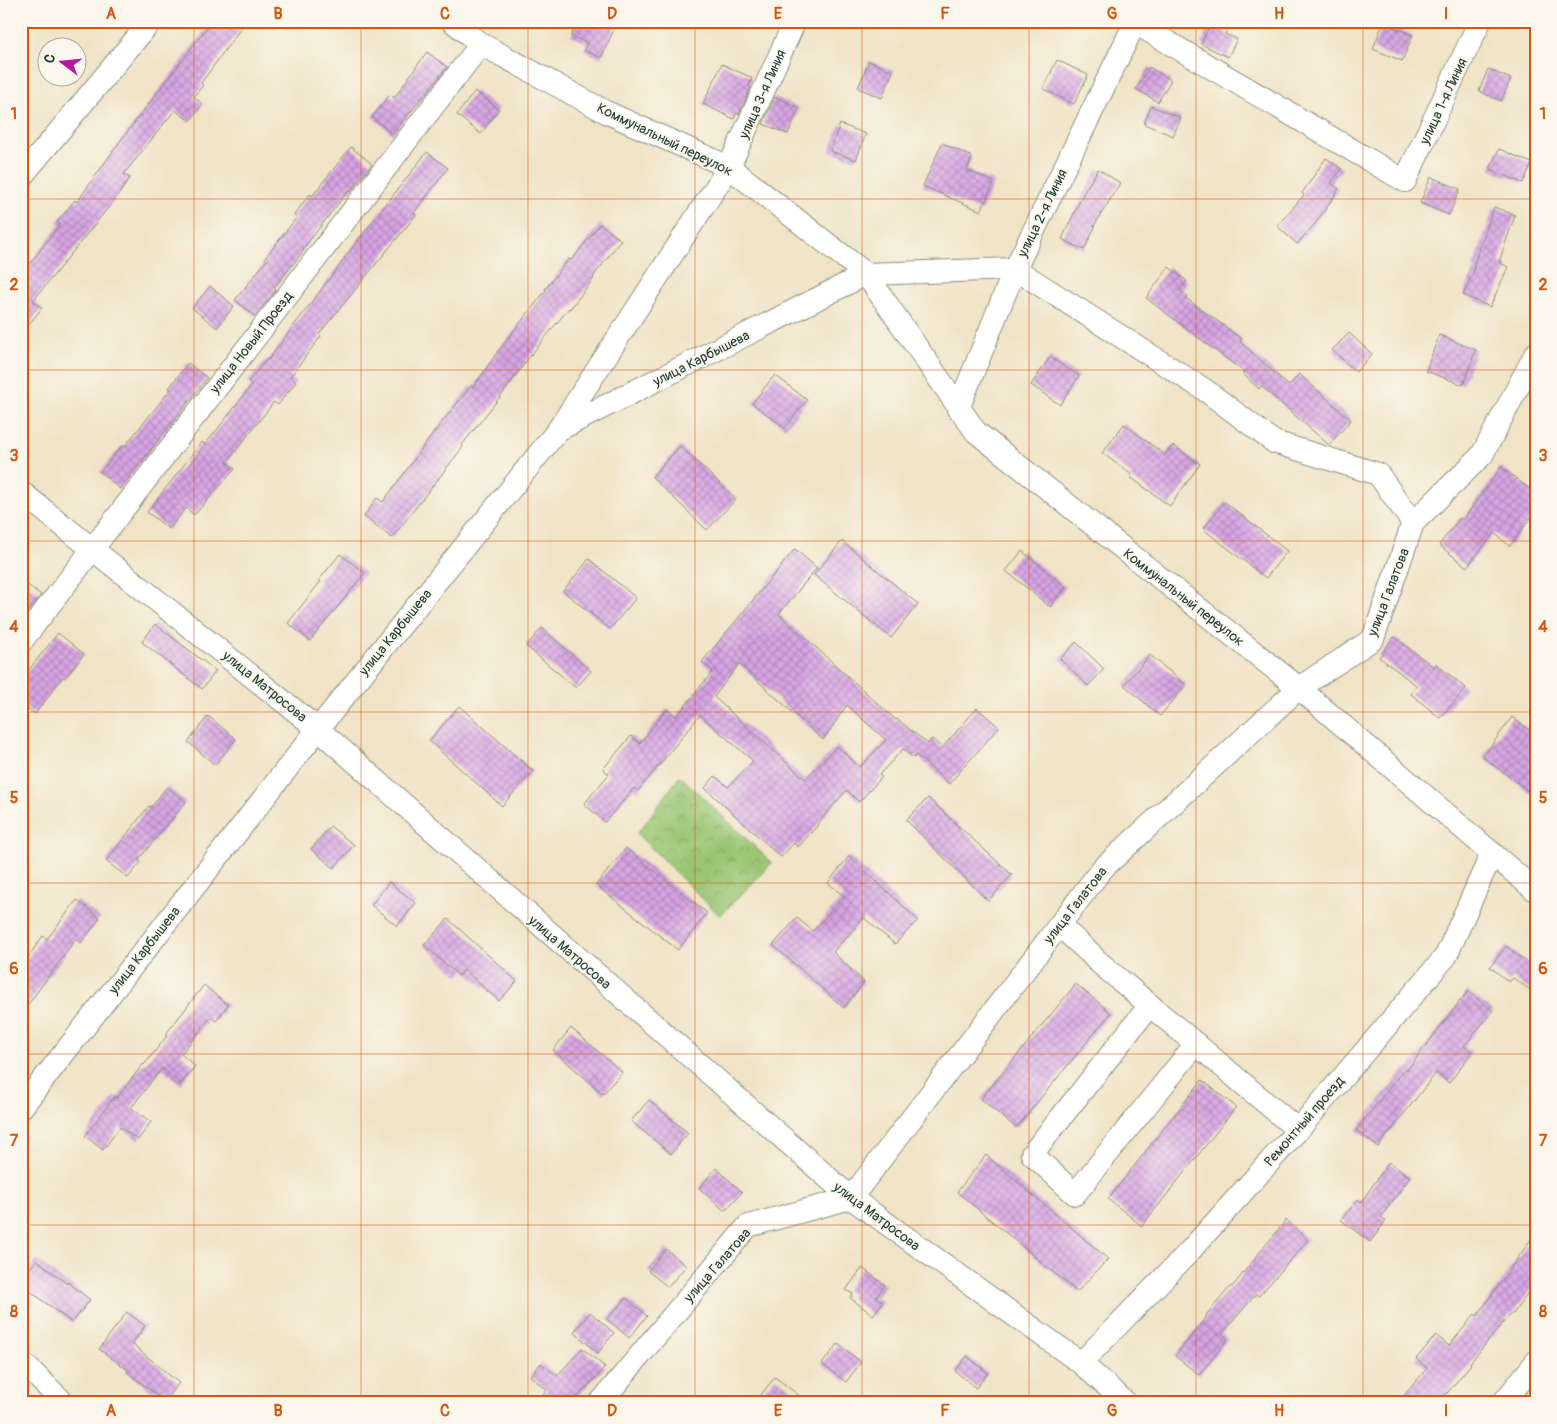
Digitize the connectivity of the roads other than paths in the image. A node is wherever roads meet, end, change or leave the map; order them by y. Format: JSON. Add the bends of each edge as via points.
{"nodes":[{"id":1,"x":150,"y":21,"type":"edge"},
{"id":2,"x":452,"y":21,"type":"edge"},
{"id":3,"x":795,"y":21,"type":"edge"},
{"id":4,"x":1480,"y":21,"type":"edge"},
{"id":5,"x":1135,"y":22,"type":"edge"},
{"id":6,"x":481,"y":44,"type":"junction"},
{"id":7,"x":729,"y":168,"type":"junction"},
{"id":8,"x":21,"y":177,"type":"edge"},
{"id":9,"x":1015,"y":269,"type":"junction"},
{"id":10,"x":866,"y":274,"type":"junction"},
{"id":11,"x":1536,"y":353,"type":"edge"},
{"id":12,"x":958,"y":409,"type":"junction"},
{"id":13,"x":558,"y":430,"type":"junction"},
{"id":14,"x":21,"y":492,"type":"edge"},
{"id":15,"x":1413,"y":523,"type":"junction"},
{"id":16,"x":92,"y":548,"type":"junction"},
{"id":17,"x":21,"y":642,"type":"edge"},
{"id":18,"x":1299,"y":688,"type":"junction"},
{"id":19,"x":318,"y":729,"type":"junction"},
{"id":20,"x":1492,"y":853,"type":"junction"},
{"id":21,"x":1536,"y":890,"type":"edge"},
{"id":22,"x":1059,"y":925,"type":"junction"},
{"id":23,"x":1150,"y":1005,"type":"junction"},
{"id":24,"x":1196,"y":1044,"type":"junction"},
{"id":25,"x":21,"y":1108,"type":"edge"},
{"id":26,"x":1298,"y":1130,"type":"junction"},
{"id":27,"x":851,"y":1198,"type":"junction"},
{"id":28,"x":21,"y":1360,"type":"edge"},
{"id":29,"x":1536,"y":1362,"type":"edge"},
{"id":30,"x":1081,"y":1363,"type":"junction"},
{"id":31,"x":64,"y":1403,"type":"edge"},
{"id":32,"x":600,"y":1403,"type":"edge"},
{"id":33,"x":1126,"y":1403,"type":"edge"},
{"id":34,"x":1503,"y":1403,"type":"edge"}],
"edges":[{"from":1,"to":8,"type":"street"},
{"from":2,"to":6,"type":"street","name":"Коммунальный переулок"},
{"from":3,"to":7,"type":"street","name":"улица 3-я Линия"},
{"from":4,"to":5,"type":"street","name":"улица 1-я Линия","via":[[1405,181]]},
{"from":5,"to":9,"type":"street","name":"улица 2-я Линия"},
{"from":6,"to":7,"type":"street","name":"Коммунальный переулок","via":[[606,112]]},
{"from":6,"to":16,"type":"street","name":"улица Новый Проезд"},
{"from":7,"to":10,"type":"street","name":"Коммунальный переулок"},
{"from":7,"to":13,"type":"street","name":"улица 3-я Линия"},
{"from":9,"to":10,"type":"street"},
{"from":9,"to":12,"type":"street","name":"улица 2-я Линия"},
{"from":9,"to":15,"type":"street","via":[[1205,390],[1274,442],[1378,474]]},
{"from":10,"to":12,"type":"street","name":"Коммунальный переулок"},
{"from":10,"to":13,"type":"street","name":"улица Карбышева"},
{"from":11,"to":15,"type":"street","name":"улица Галатова","via":[[1482,456]]},
{"from":12,"to":18,"type":"street","name":"Коммунальный переулок","via":[[976,432]]},
{"from":13,"to":19,"type":"street","name":"улица Карбышева"},
{"from":14,"to":16,"type":"street","name":"улица Матросова"},
{"from":15,"to":18,"type":"street","name":"улица Галатова","via":[[1372,639]]},
{"from":16,"to":17,"type":"street","name":"улица Новый Проезд"},
{"from":16,"to":19,"type":"street","name":"улица Матросова"},
{"from":18,"to":20,"type":"street","name":"Коммунальный переулок"},
{"from":18,"to":22,"type":"street","name":"улица Галатова","via":[[1102,869]]},
{"from":19,"to":25,"type":"street","name":"улица Карбышева"},
{"from":19,"to":27,"type":"street","name":"улица Матросова"},
{"from":20,"to":21,"type":"street","name":"Коммунальный переулок"},
{"from":20,"to":26,"type":"street","name":"Ремонтный проезд","via":[[1446,956]]},
{"from":22,"to":23,"type":"street"},
{"from":22,"to":27,"type":"street","name":"улица Галатова"},
{"from":23,"to":24,"type":"street"},
{"from":23,"to":24,"type":"street","via":[[1032,1154],[1075,1194]]},
{"from":24,"to":26,"type":"street"},
{"from":26,"to":30,"type":"street","name":"Ремонтный проезд","via":[[1188,1254]]},
{"from":27,"to":30,"type":"street","name":"улица Матросова"},
{"from":27,"to":32,"type":"street","name":"улица Галатова","via":[[748,1226]]},
{"from":28,"to":31,"type":"street"},
{"from":29,"to":34,"type":"street"},
{"from":30,"to":33,"type":"street","name":"улица Матросова"}]}
